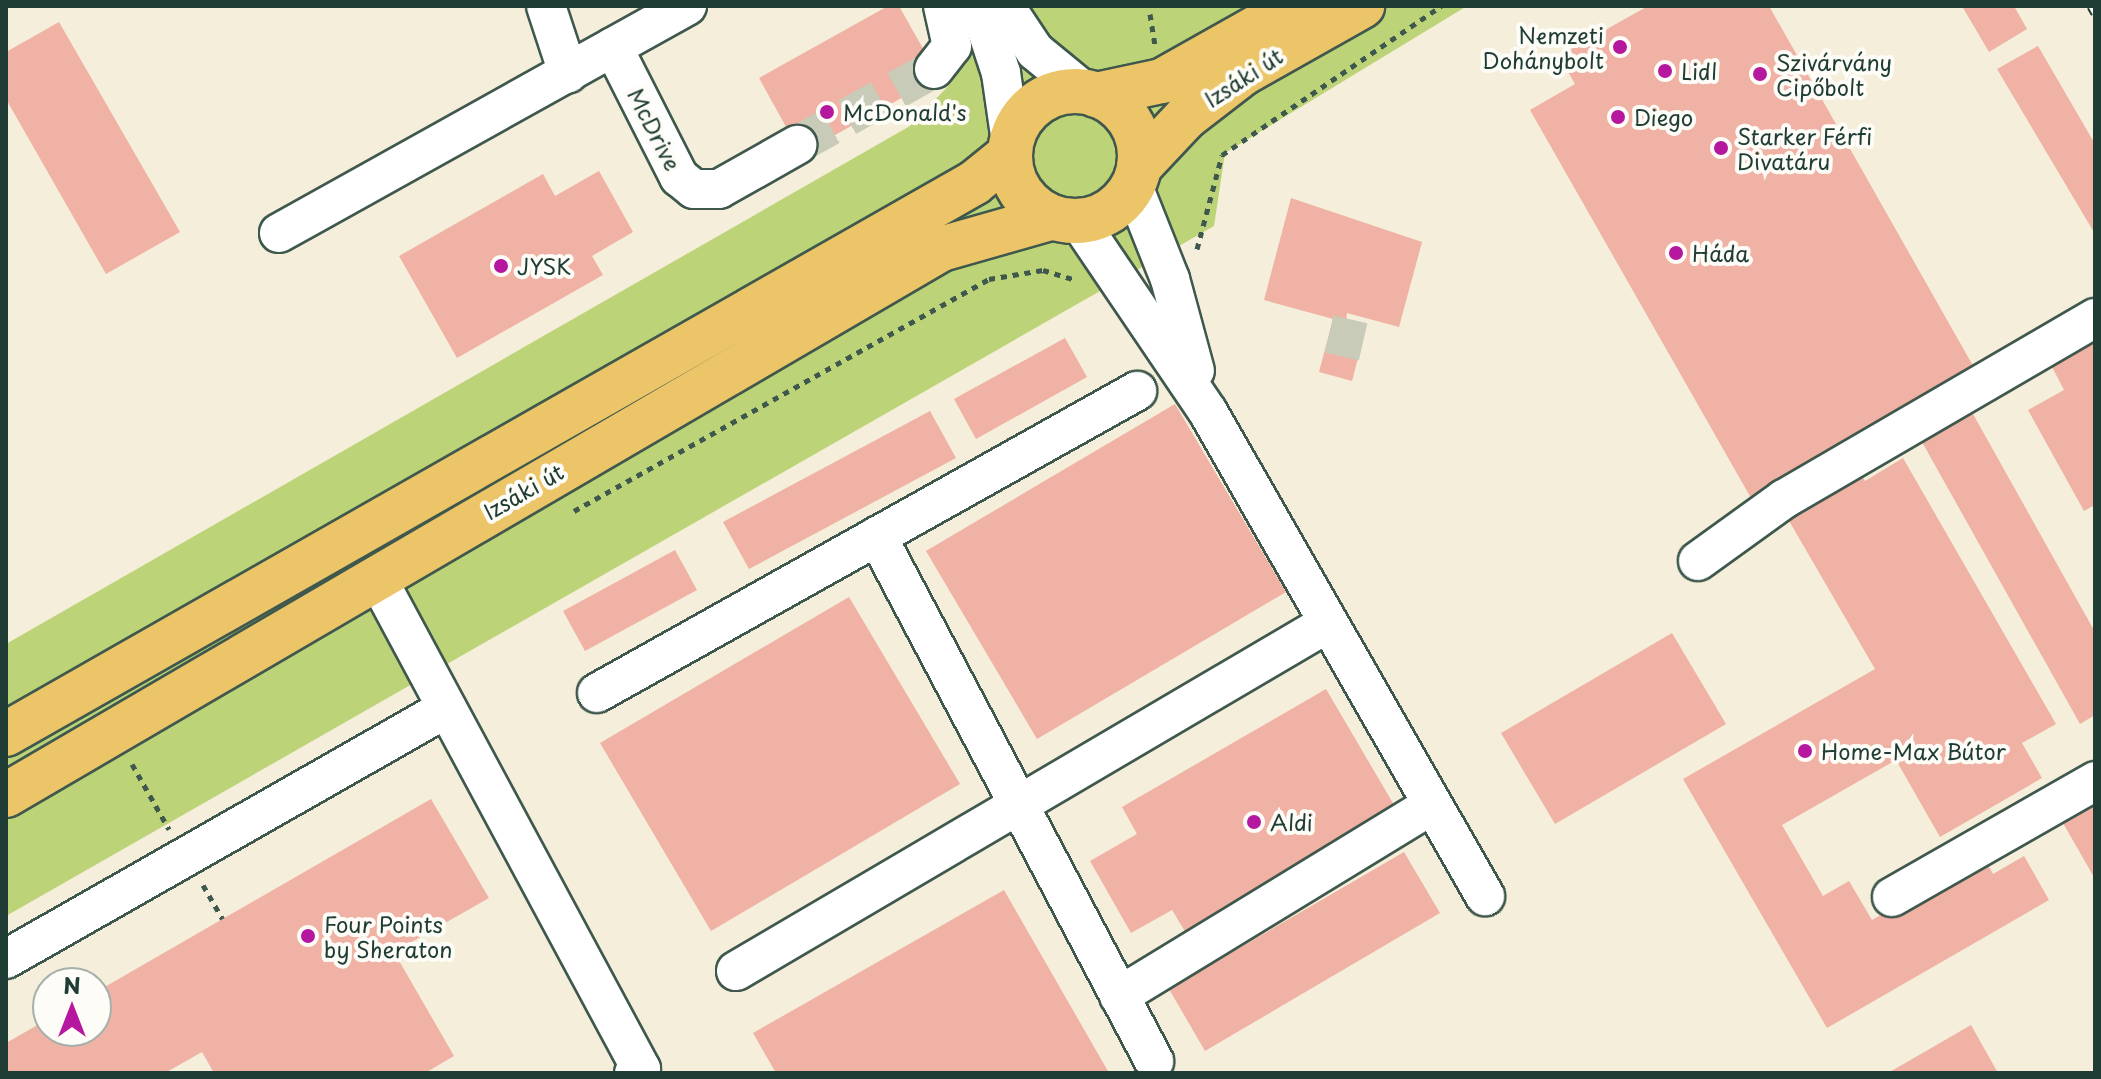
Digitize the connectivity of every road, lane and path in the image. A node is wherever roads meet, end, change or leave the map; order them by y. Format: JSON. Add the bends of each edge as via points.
{"nodes":[{"id":1,"x":546,"y":6,"type":"edge"},
{"id":2,"x":687,"y":6,"type":"edge"},
{"id":3,"x":943,"y":6,"type":"edge"},
{"id":4,"x":979,"y":6,"type":"edge"},
{"id":5,"x":1005,"y":6,"type":"edge"},
{"id":6,"x":1295,"y":6,"type":"edge"},
{"id":7,"x":1362,"y":6,"type":"edge"},
{"id":8,"x":1441,"y":6,"type":"edge"},
{"id":9,"x":613,"y":47,"type":"junction"},
{"id":10,"x":934,"y":69,"type":"tunnel mouth"},
{"id":11,"x":568,"y":73,"type":"junction"},
{"id":12,"x":1090,"y":94,"type":"junction"},
{"id":13,"x":797,"y":145,"type":"tunnel mouth"},
{"id":14,"x":1011,"y":148,"type":"junction"},
{"id":15,"x":1136,"y":177,"type":"junction"},
{"id":16,"x":1066,"y":219,"type":"junction"},
{"id":17,"x":279,"y":233,"type":"dead end"},
{"id":18,"x":1170,"y":279,"type":"junction"},
{"id":19,"x":1132,"y":298,"type":"junction"},
{"id":20,"x":2095,"y":318,"type":"edge"},
{"id":21,"x":1137,"y":391,"type":"dead end"},
{"id":22,"x":1208,"y":412,"type":"junction"},
{"id":23,"x":558,"y":520,"type":"dead end"},
{"id":24,"x":877,"y":536,"type":"junction"},
{"id":25,"x":1698,"y":561,"type":"dead end"},
{"id":26,"x":376,"y":576,"type":"junction"},
{"id":27,"x":1328,"y":623,"type":"junction"},
{"id":28,"x":597,"y":693,"type":"dead end"},
{"id":29,"x":447,"y":708,"type":"junction"},
{"id":30,"x":6,"y":734,"type":"edge"},
{"id":31,"x":128,"y":756,"type":"dead end"},
{"id":32,"x":2095,"y":781,"type":"edge"},
{"id":33,"x":6,"y":795,"type":"edge"},
{"id":34,"x":1018,"y":805,"type":"junction"},
{"id":35,"x":1432,"y":805,"type":"junction"},
{"id":36,"x":166,"y":824,"type":"dead end"},
{"id":37,"x":1485,"y":896,"type":"dead end"},
{"id":38,"x":1892,"y":897,"type":"dead end"},
{"id":39,"x":6,"y":959,"type":"edge"},
{"id":40,"x":736,"y":971,"type":"dead end"},
{"id":41,"x":1119,"y":996,"type":"junction"},
{"id":42,"x":1154,"y":1061,"type":"dead end"},
{"id":43,"x":634,"y":1073,"type":"edge"}],
"edges":[{"from":1,"to":11,"type":"street"},
{"from":2,"to":9,"type":"street"},
{"from":3,"to":10,"type":"street","via":[[952,46]]},
{"from":4,"to":14,"type":"street","via":[[1001,73]]},
{"from":5,"to":12,"type":"street","via":[[1035,51]]},
{"from":6,"to":12,"type":"main road","name":"Izsáki út","via":[[1162,81]]},
{"from":7,"to":15,"type":"main road","name":"Izsáki út","via":[[1243,73],[1177,124]]},
{"from":8,"to":18,"type":"path","via":[[1222,155],[1213,167],[1211,216],[1192,261]]},
{"from":9,"to":11,"type":"street"},
{"from":9,"to":13,"type":"street","name":"McDrive","via":[[679,177],[694,189],[719,189]]},
{"from":11,"to":17,"type":"street"},
{"from":12,"to":14,"type":"main road","via":[[1043,100]]},
{"from":12,"to":15,"type":"main road","via":[[1130,122]]},
{"from":14,"to":16,"type":"main road","via":[[1023,196]]},
{"from":14,"to":30,"type":"main road","name":"Izsáki út","via":[[974,183]]},
{"from":15,"to":16,"type":"main road","via":[[1113,209]]},
{"from":15,"to":18,"type":"street"},
{"from":16,"to":19,"type":"street"},
{"from":16,"to":26,"type":"main road","name":"Izsáki út","via":[[941,249]]},
{"from":18,"to":22,"type":"street"},
{"from":19,"to":22,"type":"street"},
{"from":19,"to":23,"type":"path","via":[[1043,270],[989,279]]},
{"from":20,"to":25,"type":"street","via":[[1784,499]]},
{"from":21,"to":24,"type":"street"},
{"from":22,"to":27,"type":"street"},
{"from":24,"to":28,"type":"street"},
{"from":24,"to":34,"type":"street"},
{"from":26,"to":29,"type":"street"},
{"from":26,"to":33,"type":"main road","name":"Izsáki út"},
{"from":27,"to":34,"type":"street"},
{"from":27,"to":35,"type":"street"},
{"from":29,"to":39,"type":"street"},
{"from":29,"to":43,"type":"street","via":[[641,1069]]},
{"from":31,"to":36,"type":"path"},
{"from":32,"to":38,"type":"street"},
{"from":34,"to":40,"type":"street"},
{"from":34,"to":41,"type":"street"},
{"from":35,"to":37,"type":"street"},
{"from":35,"to":41,"type":"street"},
{"from":41,"to":42,"type":"street"}]}
